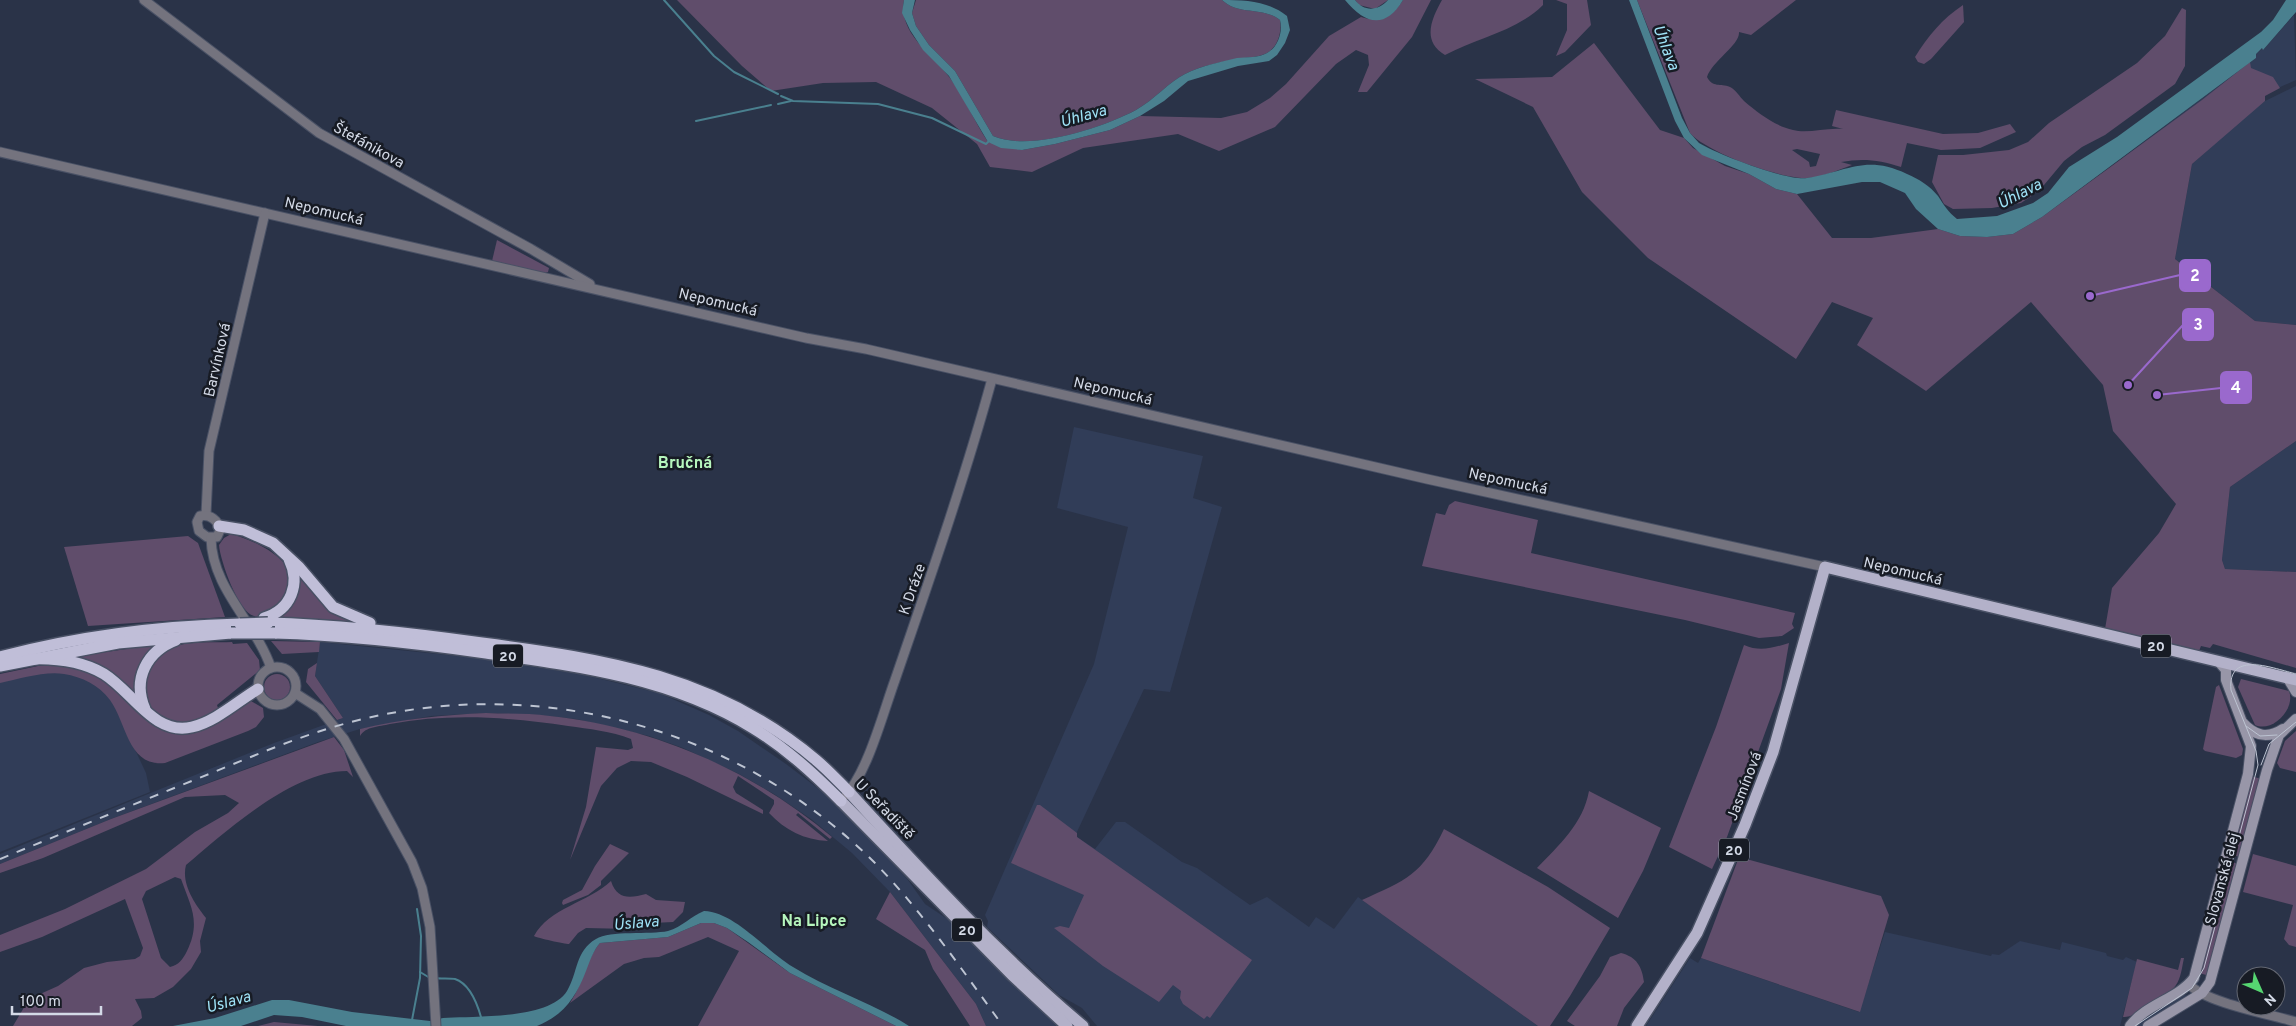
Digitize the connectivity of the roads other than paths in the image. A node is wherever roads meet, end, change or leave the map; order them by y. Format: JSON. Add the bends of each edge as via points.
{"nodes":[{"id":1,"x":144,"y":0,"type":"edge"},
{"id":2,"x":0,"y":152,"type":"edge"},
{"id":3,"x":265,"y":213,"type":"junction"},
{"id":4,"x":597,"y":288,"type":"junction"},
{"id":5,"x":992,"y":380,"type":"junction"},
{"id":6,"x":206,"y":515,"type":"junction"},
{"id":7,"x":219,"y":526,"type":"junction"},
{"id":8,"x":212,"y":538,"type":"junction"},
{"id":9,"x":285,"y":554,"type":"junction"},
{"id":10,"x":1825,"y":567,"type":"junction"},
{"id":11,"x":266,"y":621,"type":"junction"},
{"id":12,"x":228,"y":629,"type":"junction"},
{"id":13,"x":390,"y":630,"type":"junction"},
{"id":14,"x":193,"y":635,"type":"junction"},
{"id":15,"x":0,"y":657,"type":"edge"},
{"id":16,"x":30,"y":659,"type":"junction"},
{"id":17,"x":2219,"y":662,"type":"junction"},
{"id":18,"x":2236,"y":665,"type":"junction"},
{"id":19,"x":0,"y":666,"type":"edge"},
{"id":20,"x":272,"y":668,"type":"junction"},
{"id":21,"x":628,"y":671,"type":"junction"},
{"id":22,"x":2226,"y":676,"type":"junction"},
{"id":23,"x":2293,"y":684,"type":"edge"},
{"id":24,"x":258,"y":689,"type":"junction"},
{"id":25,"x":294,"y":693,"type":"junction"},
{"id":26,"x":147,"y":712,"type":"junction"},
{"id":27,"x":2240,"y":718,"type":"junction"},
{"id":28,"x":2292,"y":721,"type":"edge"},
{"id":29,"x":849,"y":792,"type":"junction"},
{"id":30,"x":840,"y":801,"type":"junction"},
{"id":31,"x":2189,"y":984,"type":"junction"},
{"id":32,"x":2202,"y":993,"type":"junction"},
{"id":33,"x":2296,"y":1022,"type":"edge"},
{"id":34,"x":436,"y":1026,"type":"edge"},
{"id":35,"x":1067,"y":1026,"type":"edge"},
{"id":36,"x":1083,"y":1026,"type":"edge"},
{"id":37,"x":1637,"y":1026,"type":"edge"},
{"id":38,"x":2130,"y":1026,"type":"edge"},
{"id":39,"x":2148,"y":1026,"type":"edge"}],
"edges":[{"from":1,"to":4,"type":"street","name":"Štefánikova","via":[[319,133]]},
{"from":2,"to":3,"type":"street","name":"Nepomucká"},
{"from":3,"to":4,"type":"street","name":"Nepomucká"},
{"from":3,"to":6,"type":"street","name":"Barvínková","via":[[209,451]]},
{"from":4,"to":5,"type":"street","name":"Nepomucká"},
{"from":5,"to":10,"type":"street","name":"Nepomucká"},
{"from":5,"to":29,"type":"street","name":"K Dráze","via":[[928,584],[858,778]]},
{"from":6,"to":7,"type":"street"},
{"from":6,"to":8,"type":"street","name":"Barvínková","via":[[198,518],[197,526],[202,534]]},
{"from":7,"to":8,"type":"street","via":[[219,534]]},
{"from":7,"to":9,"type":"highway","via":[[256,534]]},
{"from":8,"to":20,"type":"street","via":[[214,558],[229,596],[261,644]]},
{"from":9,"to":11,"type":"highway","via":[[294,572],[293,592],[282,609]]},
{"from":9,"to":13,"type":"highway","via":[[333,607]]},
{"from":10,"to":17,"type":"main road","name":"Nepomucká","number":"20"},
{"from":10,"to":37,"type":"main road","name":"Jasmínová","number":"20","via":[[1773,752],[1749,816],[1696,933]]},
{"from":11,"to":12,"type":"highway","number":"20","bridge":true},
{"from":11,"to":13,"type":"highway","number":"20"},
{"from":12,"to":14,"type":"highway","number":"20"},
{"from":12,"to":15,"type":"highway","number":"20","via":[[115,634]]},
{"from":12,"to":21,"type":"highway","number":"20","bridge":true,"via":[[389,640]]},
{"from":13,"to":21,"type":"highway","number":"20","via":[[570,655]]},
{"from":14,"to":16,"type":"highway","number":"20","via":[[118,643]]},
{"from":14,"to":26,"type":"highway","via":[[164,646],[144,666],[140,691]]},
{"from":16,"to":19,"type":"highway","number":"20"},
{"from":16,"to":26,"type":"highway","via":[[69,661],[97,670],[118,684]]},
{"from":17,"to":18,"type":"main road","number":"20"},
{"from":17,"to":22,"type":"main road","name":"Slovanská alej","via":[[2225,668]]},
{"from":18,"to":22,"type":"main road"},
{"from":18,"to":23,"type":"main road","number":"20"},
{"from":20,"to":24,"type":"street","via":[[262,674]]},
{"from":20,"to":25,"type":"street","via":[[282,668],[291,673],[296,682]]},
{"from":21,"to":29,"type":"highway","name":"U Seřadiště","number":"20","via":[[694,687],[755,718],[817,761]]},
{"from":21,"to":30,"type":"highway","name":"U Seřadiště","number":"20","via":[[754,728],[796,759]]},
{"from":22,"to":27,"type":"main road","name":"Slovanská alej"},
{"from":24,"to":25,"type":"street","via":[[265,700],[276,705],[287,702]]},
{"from":24,"to":26,"type":"highway","via":[[207,722],[191,728],[168,726]]},
{"from":25,"to":34,"type":"street","via":[[320,709],[344,739],[408,852],[426,902]]},
{"from":27,"to":28,"type":"main road","via":[[2251,730],[2263,735],[2273,734]]},
{"from":27,"to":31,"type":"main road","name":"Slovanská alej","via":[[2251,749],[2248,774],[2198,966]]},
{"from":28,"to":32,"type":"main road","name":"Slovanská alej","via":[[2277,740],[2267,770],[2213,972]]},
{"from":29,"to":30,"type":"street","name":"K Dráze"},
{"from":29,"to":36,"type":"main road","name":"U Seřadiště","number":"20","via":[[977,927]]},
{"from":30,"to":35,"type":"main road","name":"U Seřadiště","number":"20"},
{"from":31,"to":32,"type":"street"},
{"from":31,"to":38,"type":"main road"},
{"from":32,"to":33,"type":"street"},
{"from":32,"to":39,"type":"main road"}]}
